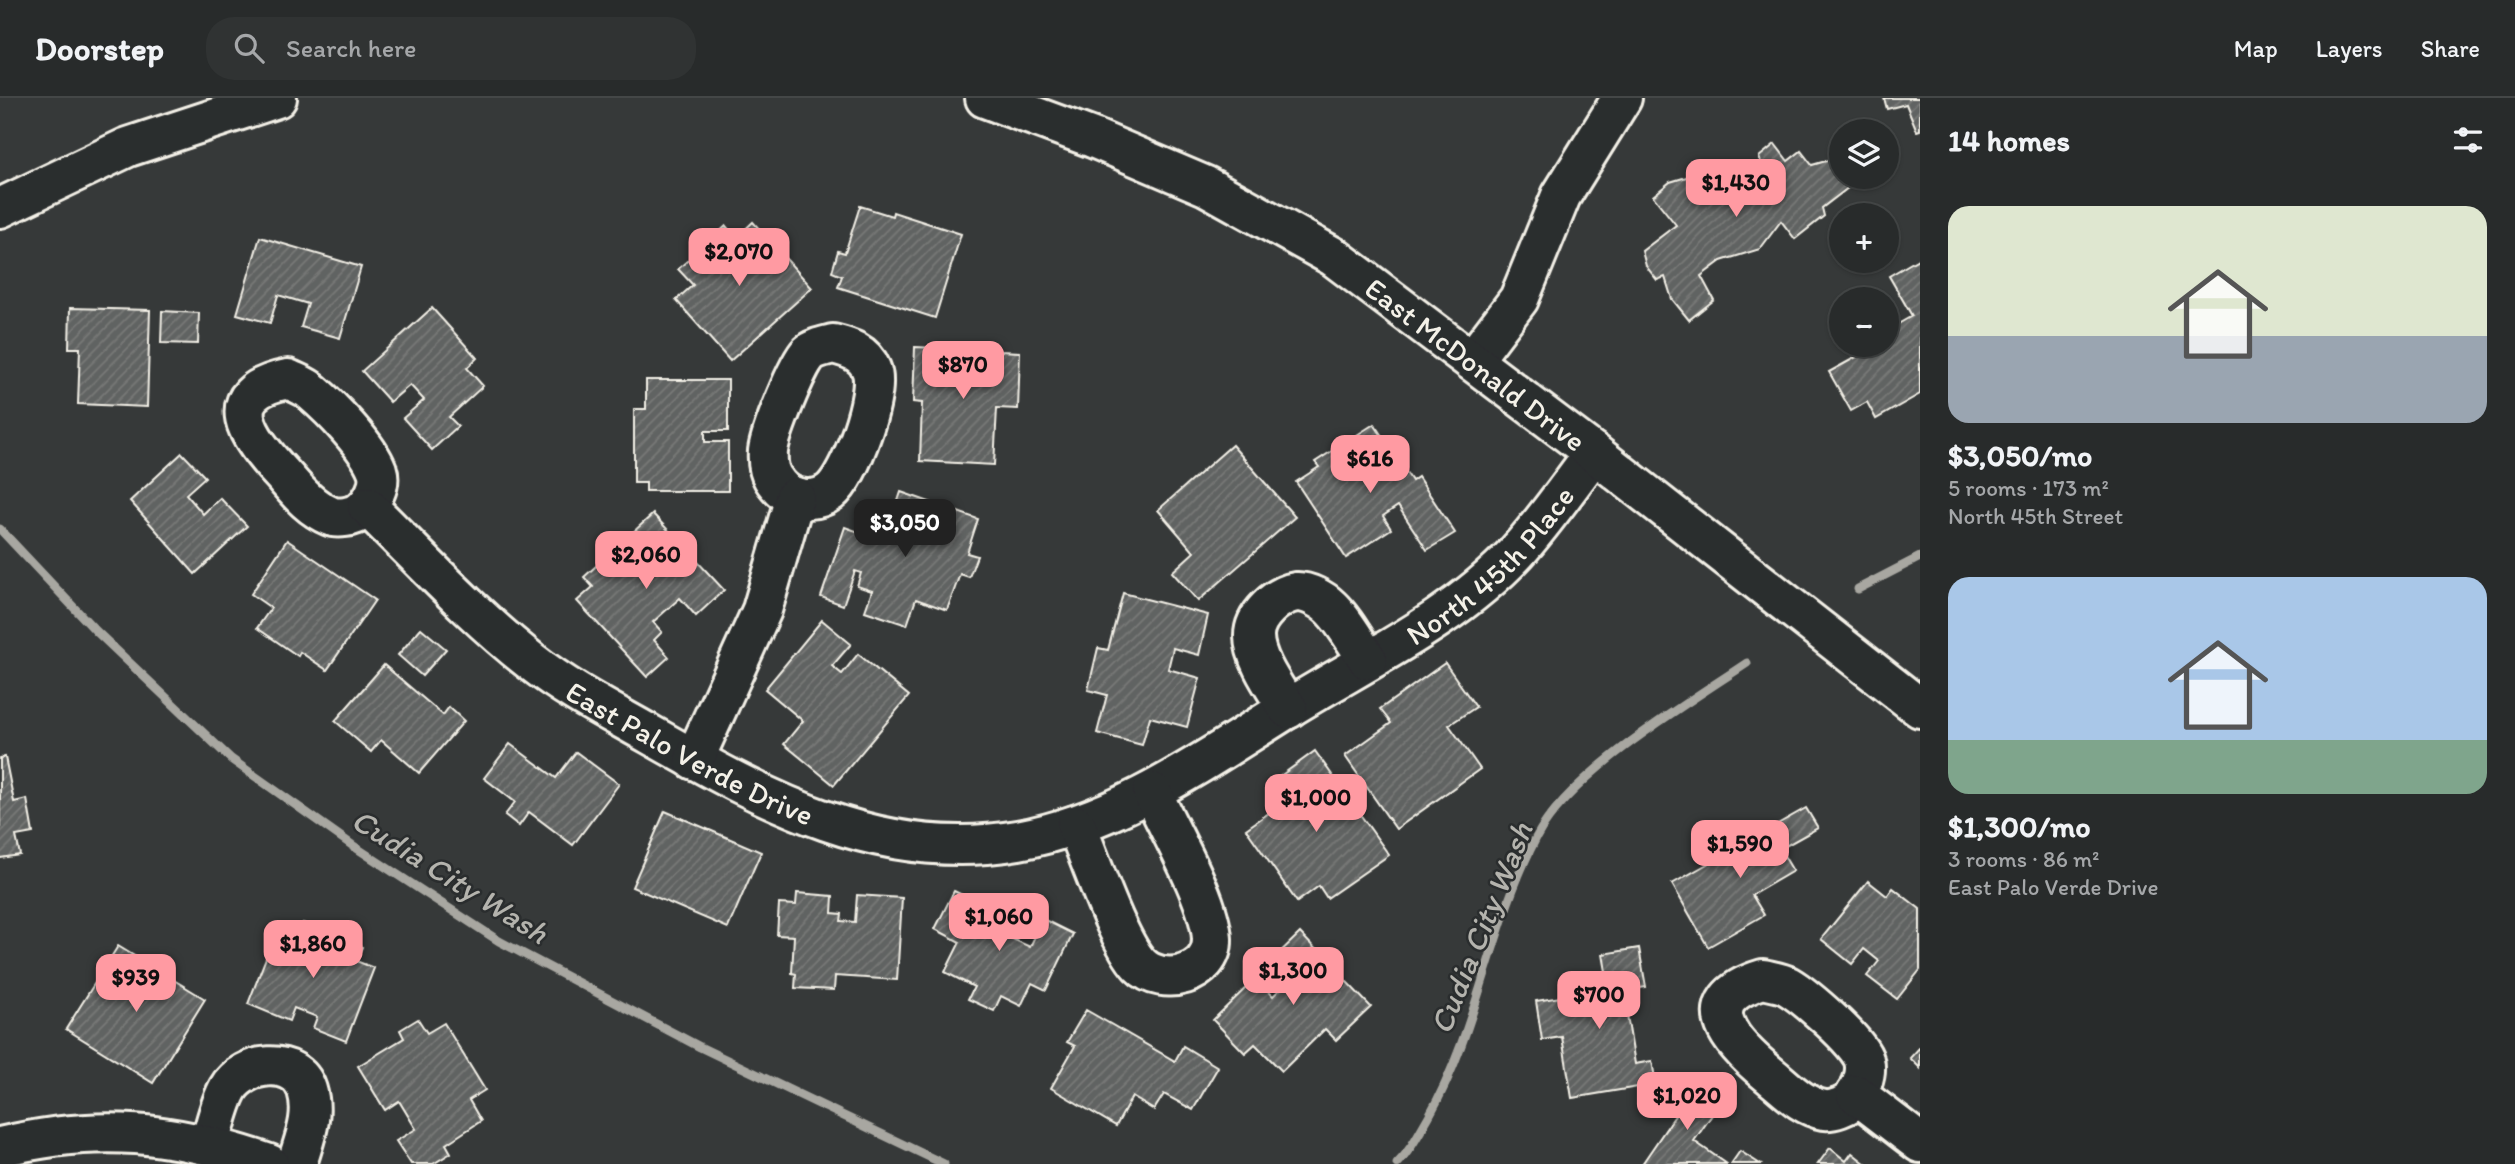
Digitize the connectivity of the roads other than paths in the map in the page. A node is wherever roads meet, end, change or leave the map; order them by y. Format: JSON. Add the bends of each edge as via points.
{"nodes":[{"id":1,"x":277,"y":98,"type":"edge"},
{"id":2,"x":985,"y":98,"type":"edge"},
{"id":3,"x":1622,"y":98,"type":"edge"},
{"id":4,"x":0,"y":208,"type":"edge"},
{"id":5,"x":1472,"y":361,"type":"junction"},
{"id":6,"x":1594,"y":453,"type":"junction"},
{"id":7,"x":795,"y":497,"type":"dead end"},
{"id":8,"x":367,"y":506,"type":"dead end"},
{"id":9,"x":1368,"y":660,"type":"junction"},
{"id":10,"x":1920,"y":708,"type":"edge"},
{"id":11,"x":1288,"y":709,"type":"junction"},
{"id":12,"x":694,"y":760,"type":"junction"},
{"id":13,"x":1152,"y":792,"type":"junction"},
{"id":14,"x":1076,"y":825,"type":"junction"},
{"id":15,"x":1856,"y":1094,"type":"dead end"},
{"id":16,"x":1920,"y":1143,"type":"edge"},
{"id":17,"x":209,"y":1146,"type":"junction"},
{"id":18,"x":0,"y":1147,"type":"edge"},
{"id":19,"x":256,"y":1162,"type":"edge"},
{"id":20,"x":298,"y":1164,"type":"edge"}],
"edges":[{"from":1,"to":4,"type":"street","via":[[128,147]]},
{"from":2,"to":5,"type":"street","name":"East McDonald Drive","via":[[1206,186],[1334,257]]},
{"from":3,"to":5,"type":"street","via":[[1561,196],[1519,299]]},
{"from":5,"to":6,"type":"street","name":"East McDonald Drive"},
{"from":6,"to":9,"type":"street","name":"North 45th Place","via":[[1516,552],[1481,585]]},
{"from":6,"to":10,"type":"street","name":"East McDonald Drive"},
{"from":7,"to":12,"type":"street","via":[[762,610]]},
{"from":8,"to":12,"type":"street","name":"East Palo Verde Drive","via":[[494,631],[534,663],[573,691]]},
{"from":9,"to":11,"type":"street","name":"North 45th Place"},
{"from":9,"to":11,"type":"street","name":"North 45th Place","via":[[1330,607],[1297,592],[1276,601],[1261,615],[1254,635],[1261,661]]},
{"from":11,"to":13,"type":"street","name":"North 45th Place"},
{"from":12,"to":14,"type":"street","name":"East Palo Verde Drive","via":[[824,822],[918,845],[1016,840]]},
{"from":13,"to":14,"type":"street","name":"East Palo Verde Drive"},
{"from":13,"to":14,"type":"street","via":[[1208,915],[1212,942],[1206,958],[1183,975],[1160,978],[1141,966],[1128,948]]},
{"from":15,"to":16,"type":"street"},
{"from":17,"to":18,"type":"street","via":[[161,1135],[95,1133]]},
{"from":17,"to":19,"type":"street"},
{"from":17,"to":20,"type":"street","via":[[228,1088],[251,1068],[266,1065],[296,1075],[306,1087],[311,1115]]}]}
